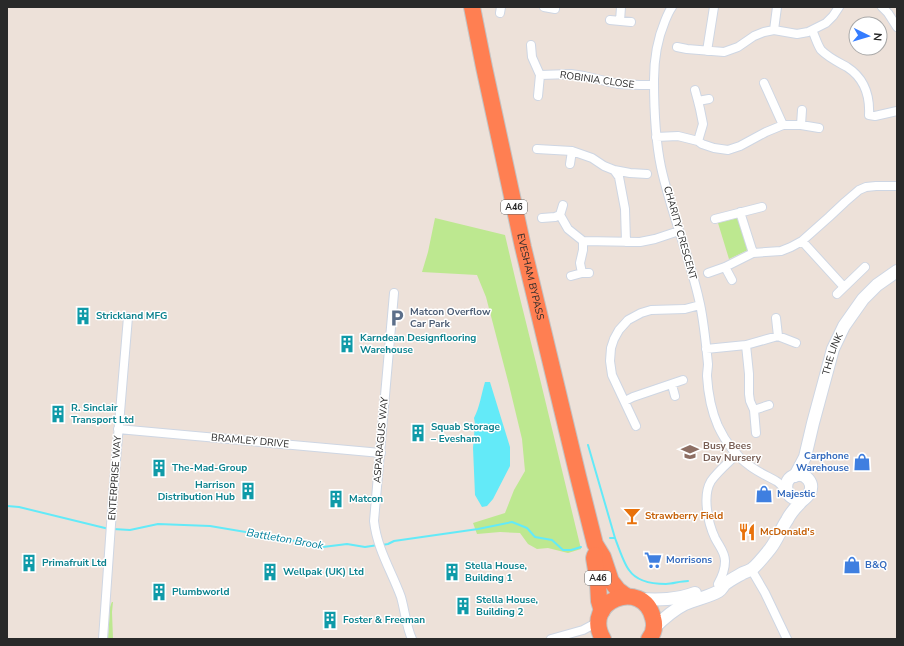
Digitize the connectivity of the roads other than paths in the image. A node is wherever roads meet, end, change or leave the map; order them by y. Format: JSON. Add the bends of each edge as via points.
{"nodes":[{"id":1,"x":472,"y":7,"type":"edge"},
{"id":2,"x":544,"y":7,"type":"edge"},
{"id":3,"x":556,"y":7,"type":"edge"},
{"id":4,"x":621,"y":7,"type":"edge"},
{"id":5,"x":672,"y":7,"type":"edge"},
{"id":6,"x":714,"y":7,"type":"edge"},
{"id":7,"x":777,"y":7,"type":"edge"},
{"id":8,"x":839,"y":7,"type":"edge"},
{"id":9,"x":882,"y":7,"type":"edge"},
{"id":10,"x":610,"y":20,"type":"dead end"},
{"id":11,"x":620,"y":21,"type":"junction"},
{"id":12,"x":631,"y":22,"type":"dead end"},
{"id":13,"x":897,"y":27,"type":"edge"},
{"id":14,"x":774,"y":30,"type":"junction"},
{"id":15,"x":812,"y":30,"type":"junction"},
{"id":16,"x":531,"y":46,"type":"dead end"},
{"id":17,"x":677,"y":47,"type":"dead end"},
{"id":18,"x":707,"y":51,"type":"junction"},
{"id":19,"x":540,"y":75,"type":"junction"},
{"id":20,"x":764,"y":83,"type":"dead end"},
{"id":21,"x":654,"y":85,"type":"junction"},
{"id":22,"x":695,"y":90,"type":"dead end"},
{"id":23,"x":538,"y":96,"type":"dead end"},
{"id":24,"x":709,"y":99,"type":"dead end"},
{"id":25,"x":698,"y":101,"type":"junction"},
{"id":26,"x":802,"y":110,"type":"dead end"},
{"id":27,"x":897,"y":111,"type":"edge"},
{"id":28,"x":801,"y":125,"type":"junction"},
{"id":29,"x":783,"y":126,"type":"junction"},
{"id":30,"x":819,"y":128,"type":"dead end"},
{"id":31,"x":656,"y":137,"type":"junction"},
{"id":32,"x":698,"y":141,"type":"junction"},
{"id":33,"x":536,"y":148,"type":"dead end"},
{"id":34,"x":572,"y":151,"type":"junction"},
{"id":35,"x":570,"y":164,"type":"dead end"},
{"id":36,"x":614,"y":170,"type":"junction"},
{"id":37,"x":647,"y":174,"type":"dead end"},
{"id":38,"x":897,"y":186,"type":"edge"},
{"id":39,"x":563,"y":205,"type":"dead end"},
{"id":40,"x":762,"y":207,"type":"dead end"},
{"id":41,"x":740,"y":212,"type":"junction"},
{"id":42,"x":560,"y":214,"type":"junction"},
{"id":43,"x":542,"y":218,"type":"dead end"},
{"id":44,"x":715,"y":219,"type":"dead end"},
{"id":45,"x":679,"y":231,"type":"junction"},
{"id":46,"x":583,"y":241,"type":"junction"},
{"id":47,"x":802,"y":241,"type":"junction"},
{"id":48,"x":626,"y":242,"type":"junction"},
{"id":49,"x":753,"y":253,"type":"junction"},
{"id":50,"x":725,"y":267,"type":"junction"},
{"id":51,"x":865,"y":267,"type":"dead end"},
{"id":52,"x":897,"y":271,"type":"edge"},
{"id":53,"x":708,"y":274,"type":"dead end"},
{"id":54,"x":571,"y":276,"type":"dead end"},
{"id":55,"x":732,"y":280,"type":"dead end"},
{"id":56,"x":844,"y":287,"type":"junction"},
{"id":57,"x":394,"y":293,"type":"dead end"},
{"id":58,"x":837,"y":294,"type":"dead end"},
{"id":59,"x":700,"y":304,"type":"junction"},
{"id":60,"x":128,"y":317,"type":"dead end"},
{"id":61,"x":776,"y":318,"type":"dead end"},
{"id":62,"x":778,"y":336,"type":"junction"},
{"id":63,"x":796,"y":343,"type":"dead end"},
{"id":64,"x":746,"y":345,"type":"junction"},
{"id":65,"x":706,"y":349,"type":"junction"},
{"id":66,"x":683,"y":380,"type":"dead end"},
{"id":67,"x":672,"y":385,"type":"junction"},
{"id":68,"x":675,"y":396,"type":"dead end"},
{"id":69,"x":624,"y":401,"type":"junction"},
{"id":70,"x":769,"y":404,"type":"dead end"},
{"id":71,"x":754,"y":410,"type":"junction"},
{"id":72,"x":636,"y":426,"type":"dead end"},
{"id":73,"x":118,"y":429,"type":"junction"},
{"id":74,"x":756,"y":433,"type":"dead end"},
{"id":75,"x":381,"y":453,"type":"junction"},
{"id":76,"x":737,"y":454,"type":"junction"},
{"id":77,"x":793,"y":486,"type":"junction"},
{"id":78,"x":595,"y":544,"type":"junction"},
{"id":79,"x":751,"y":570,"type":"junction"},
{"id":80,"x":721,"y":585,"type":"junction"},
{"id":81,"x":632,"y":598,"type":"junction"},
{"id":82,"x":600,"y":616,"type":"junction"},
{"id":83,"x":408,"y":630,"type":"junction"},
{"id":84,"x":651,"y":636,"type":"edge"},
{"id":85,"x":103,"y":639,"type":"edge"},
{"id":86,"x":407,"y":639,"type":"edge"},
{"id":87,"x":412,"y":639,"type":"edge"},
{"id":88,"x":551,"y":639,"type":"edge"},
{"id":89,"x":603,"y":639,"type":"edge"},
{"id":90,"x":787,"y":639,"type":"edge"}],
"edges":[{"from":1,"to":78,"type":"highway","name":"EVESHAM BYPASS","number":"A46","via":[[523,247]]},
{"from":2,"to":3,"type":"street"},
{"from":4,"to":11,"type":"street"},
{"from":5,"to":21,"type":"street","name":"CHARITY CRESCENT","via":[[656,46]]},
{"from":6,"to":18,"type":"street"},
{"from":7,"to":14,"type":"street"},
{"from":8,"to":15,"type":"street","via":[[826,23]]},
{"from":9,"to":13,"type":"street"},
{"from":10,"to":11,"type":"street"},
{"from":11,"to":12,"type":"street"},
{"from":14,"to":15,"type":"street","via":[[797,34]]},
{"from":14,"to":18,"type":"street","via":[[754,36],[738,47],[724,52]]},
{"from":15,"to":27,"type":"street","via":[[821,49],[860,79],[868,99],[869,115]]},
{"from":16,"to":19,"type":"street","via":[[532,57]]},
{"from":17,"to":18,"type":"street"},
{"from":19,"to":21,"type":"street","name":"ROBINIA CLOSE","via":[[571,74],[618,84]]},
{"from":19,"to":23,"type":"street"},
{"from":20,"to":29,"type":"street"},
{"from":21,"to":31,"type":"street","name":"CHARITY CRESCENT"},
{"from":22,"to":25,"type":"street"},
{"from":24,"to":25,"type":"street"},
{"from":25,"to":32,"type":"street","via":[[703,124]]},
{"from":26,"to":28,"type":"street"},
{"from":28,"to":29,"type":"street"},
{"from":28,"to":30,"type":"street"},
{"from":29,"to":32,"type":"street","via":[[728,150],[714,148]]},
{"from":31,"to":32,"type":"street","via":[[678,136]]},
{"from":31,"to":45,"type":"street","name":"CHARITY CRESCENT","via":[[661,167]]},
{"from":33,"to":34,"type":"street"},
{"from":34,"to":35,"type":"street"},
{"from":34,"to":36,"type":"street"},
{"from":36,"to":37,"type":"street"},
{"from":36,"to":48,"type":"street","via":[[619,177],[625,209]]},
{"from":38,"to":47,"type":"street","via":[[866,187],[859,190]]},
{"from":39,"to":42,"type":"street"},
{"from":40,"to":41,"type":"street"},
{"from":41,"to":44,"type":"street"},
{"from":41,"to":49,"type":"street"},
{"from":42,"to":43,"type":"street"},
{"from":42,"to":46,"type":"street","via":[[568,229]]},
{"from":45,"to":48,"type":"street","via":[[655,239]]},
{"from":45,"to":59,"type":"street","name":"CHARITY CRESCENT"},
{"from":46,"to":48,"type":"street"},
{"from":46,"to":54,"type":"street","via":[[580,263],[586,273]]},
{"from":47,"to":49,"type":"street","via":[[781,251]]},
{"from":47,"to":56,"type":"street"},
{"from":49,"to":50,"type":"street"},
{"from":50,"to":53,"type":"street"},
{"from":50,"to":55,"type":"street"},
{"from":51,"to":56,"type":"street"},
{"from":52,"to":77,"type":"street","name":"THE LINK","via":[[863,299],[844,326],[833,350],[805,457]]},
{"from":56,"to":58,"type":"street"},
{"from":57,"to":75,"type":"street","name":"ASPARAGUS WAY"},
{"from":59,"to":65,"type":"street","name":"CHARITY CRESCENT"},
{"from":59,"to":69,"type":"street","via":[[685,308],[651,310],[628,320],[619,330],[611,348],[610,361],[612,375]]},
{"from":60,"to":73,"type":"street","name":"ENTERPRISE WAY"},
{"from":61,"to":62,"type":"street"},
{"from":62,"to":63,"type":"street"},
{"from":62,"to":64,"type":"street"},
{"from":64,"to":65,"type":"street"},
{"from":64,"to":71,"type":"street","via":[[748,394]]},
{"from":65,"to":76,"type":"street","name":"CHARITY CRESCENT","via":[[711,408],[721,432]]},
{"from":66,"to":67,"type":"street"},
{"from":67,"to":68,"type":"street"},
{"from":67,"to":69,"type":"street"},
{"from":69,"to":72,"type":"street"},
{"from":70,"to":71,"type":"street"},
{"from":71,"to":74,"type":"street"},
{"from":73,"to":75,"type":"street","name":"BRAMLEY DRIVE"},
{"from":73,"to":85,"type":"street","name":"ENTERPRISE WAY"},
{"from":75,"to":83,"type":"street","name":"ASPARAGUS WAY","via":[[374,521],[380,545],[401,598]]},
{"from":76,"to":77,"type":"street","name":"CHARITY CRESCENT","via":[[766,476]]},
{"from":76,"to":80,"type":"street","via":[[710,483],[706,504],[710,525],[724,556]]},
{"from":77,"to":79,"type":"street","name":"THE LINK","via":[[787,519],[780,534]]},
{"from":78,"to":81,"type":"highway","name":"EVESHAM BYPASS","number":"A46","via":[[611,581],[618,590]]},
{"from":78,"to":82,"type":"highway","name":"EVESHAM BYPASS","number":"A46"},
{"from":79,"to":80,"type":"street","name":"THE LINK"},
{"from":79,"to":90,"type":"street"},
{"from":80,"to":81,"type":"street","name":"THE LINK","via":[[684,597]]},
{"from":80,"to":84,"type":"street","name":"THE LINK","via":[[720,590],[674,610]]},
{"from":81,"to":82,"type":"highway","via":[[614,599],[607,604]]},
{"from":81,"to":84,"type":"highway","name":"EVESHAM BYPASS","via":[[645,603],[652,614],[654,622]]},
{"from":82,"to":88,"type":"street","via":[[583,630]]},
{"from":82,"to":89,"type":"highway","name":"EVESHAM BYPASS","via":[[599,630]]},
{"from":83,"to":86,"type":"street","name":"ASPARAGUS WAY"},
{"from":83,"to":87,"type":"street","name":"ASPARAGUS WAY"}]}
